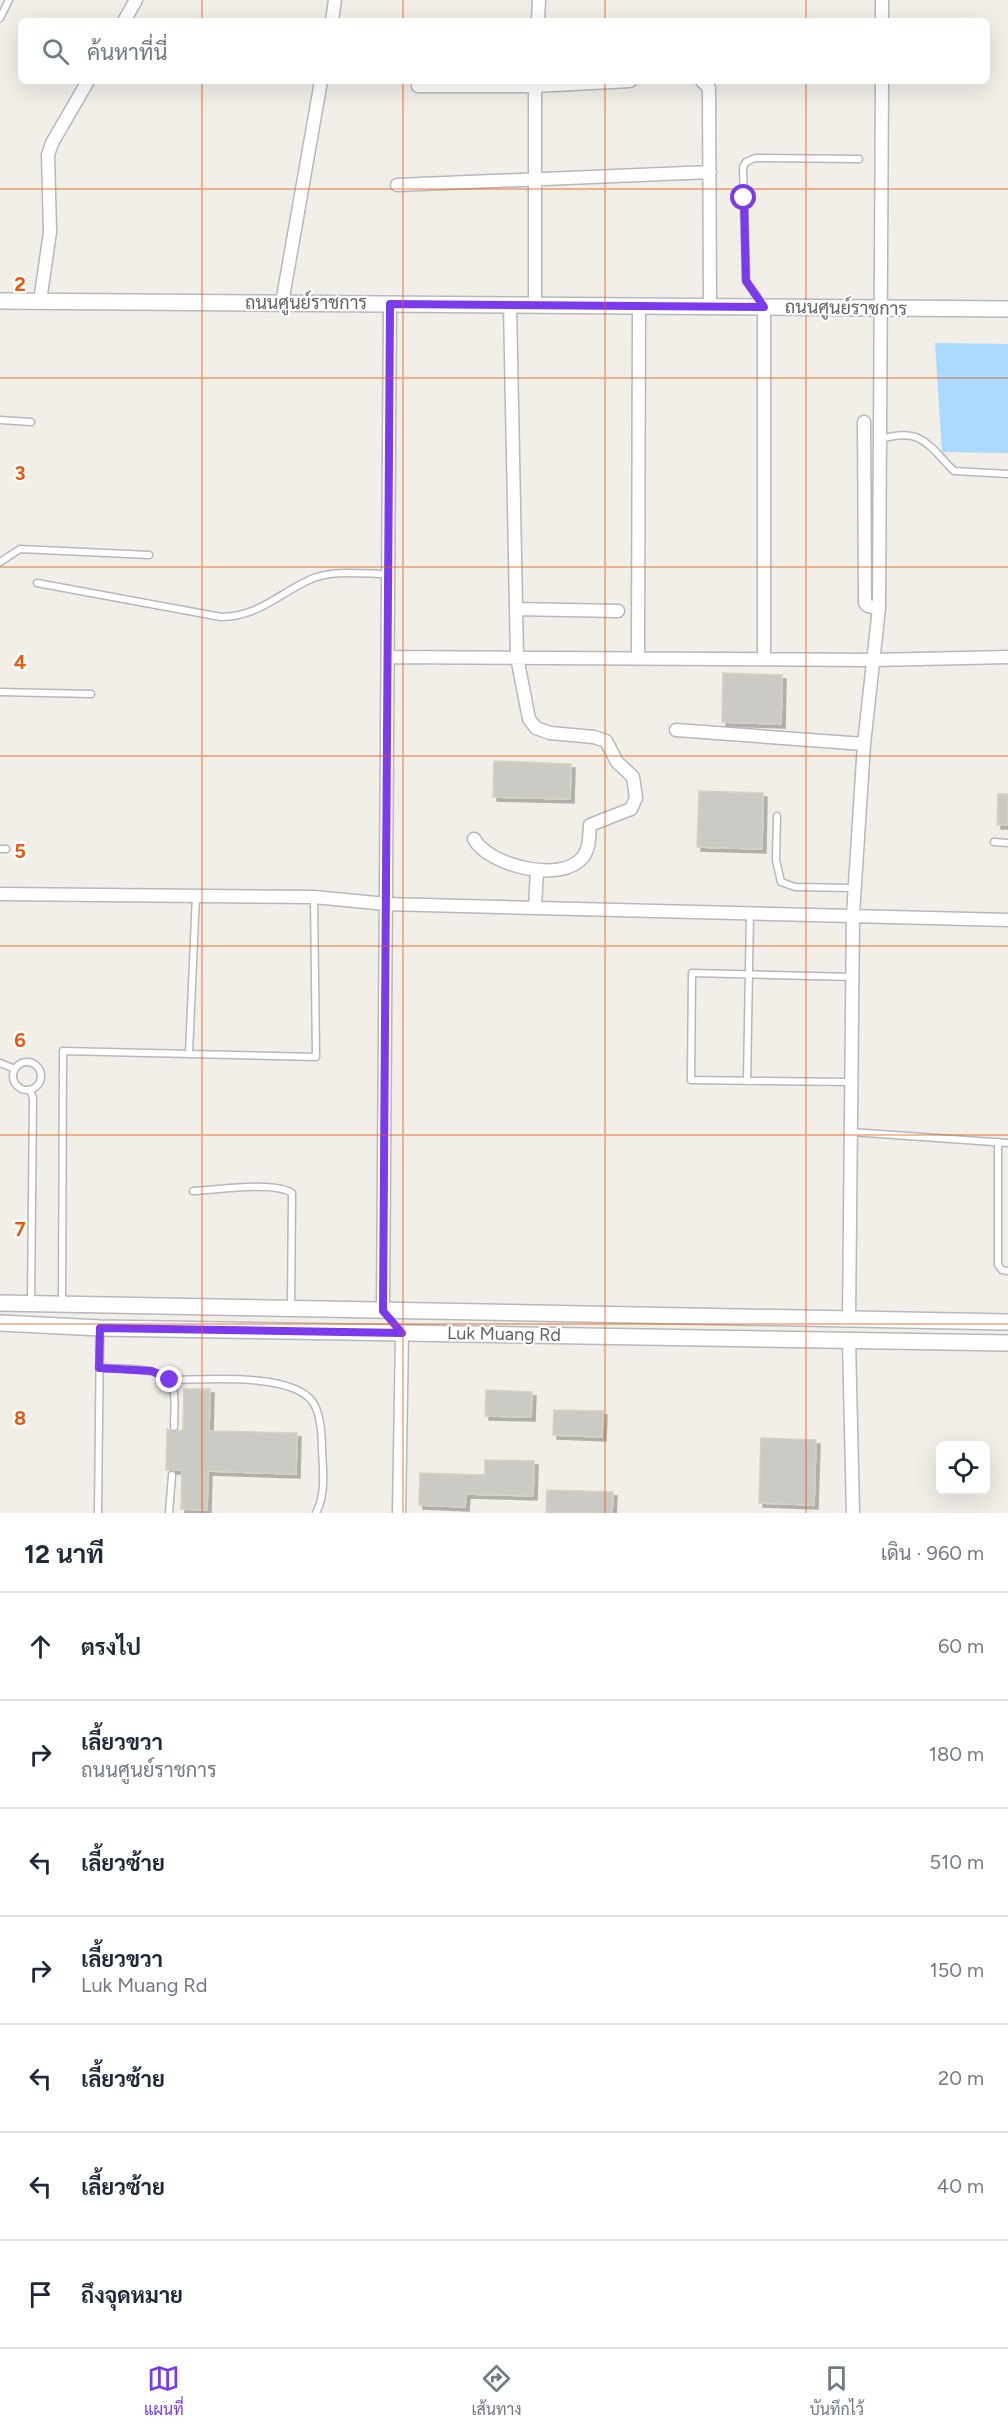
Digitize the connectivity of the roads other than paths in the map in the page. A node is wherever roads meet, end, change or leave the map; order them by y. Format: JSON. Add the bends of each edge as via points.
{"nodes":[{"id":1,"x":9,"y":0,"type":"edge"},
{"id":2,"x":136,"y":0,"type":"edge"},
{"id":3,"x":335,"y":0,"type":"edge"},
{"id":4,"x":539,"y":0,"type":"edge"},
{"id":5,"x":882,"y":0,"type":"edge"},
{"id":6,"x":0,"y":18,"type":"edge"},
{"id":7,"x":126,"y":18,"type":"edge"},
{"id":8,"x":332,"y":18,"type":"edge"},
{"id":9,"x":538,"y":18,"type":"edge"},
{"id":10,"x":882,"y":18,"type":"edge"},
{"id":11,"x":86,"y":84,"type":"edge"},
{"id":12,"x":320,"y":84,"type":"edge"},
{"id":13,"x":535,"y":84,"type":"edge"},
{"id":14,"x":705,"y":84,"type":"edge"},
{"id":15,"x":882,"y":84,"type":"edge"},
{"id":16,"x":418,"y":86,"type":"dead end"},
{"id":17,"x":859,"y":159,"type":"dead end"},
{"id":18,"x":710,"y":172,"type":"junction"},
{"id":19,"x":535,"y":179,"type":"junction"},
{"id":20,"x":397,"y":185,"type":"dead end"},
{"id":21,"x":0,"y":301,"type":"edge"},
{"id":22,"x":40,"y":301,"type":"junction"},
{"id":23,"x":282,"y":303,"type":"junction"},
{"id":24,"x":390,"y":304,"type":"junction"},
{"id":25,"x":510,"y":305,"type":"junction"},
{"id":26,"x":535,"y":305,"type":"junction"},
{"id":27,"x":639,"y":306,"type":"junction"},
{"id":28,"x":710,"y":306,"type":"junction"},
{"id":29,"x":764,"y":307,"type":"junction"},
{"id":30,"x":882,"y":308,"type":"junction"},
{"id":31,"x":1008,"y":309,"type":"edge"},
{"id":32,"x":0,"y":420,"type":"edge"},
{"id":33,"x":31,"y":422,"type":"dead end"},
{"id":34,"x":864,"y":422,"type":"dead end"},
{"id":35,"x":881,"y":439,"type":"junction"},
{"id":36,"x":1008,"y":474,"type":"edge"},
{"id":37,"x":149,"y":555,"type":"dead end"},
{"id":38,"x":0,"y":562,"type":"edge"},
{"id":39,"x":388,"y":574,"type":"junction"},
{"id":40,"x":37,"y":583,"type":"dead end"},
{"id":41,"x":879,"y":608,"type":"junction"},
{"id":42,"x":516,"y":609,"type":"junction"},
{"id":43,"x":618,"y":611,"type":"dead end"},
{"id":44,"x":388,"y":657,"type":"junction"},
{"id":45,"x":517,"y":657,"type":"junction"},
{"id":46,"x":638,"y":657,"type":"junction"},
{"id":47,"x":1008,"y":657,"type":"edge"},
{"id":48,"x":764,"y":658,"type":"junction"},
{"id":49,"x":873,"y":660,"type":"junction"},
{"id":50,"x":0,"y":692,"type":"edge"},
{"id":51,"x":91,"y":693,"type":"dead end"},
{"id":52,"x":676,"y":730,"type":"dead end"},
{"id":53,"x":864,"y":744,"type":"junction"},
{"id":54,"x":777,"y":816,"type":"dead end"},
{"id":55,"x":474,"y":839,"type":"dead end"},
{"id":56,"x":994,"y":842,"type":"dead end"},
{"id":57,"x":1008,"y":843,"type":"edge"},
{"id":58,"x":537,"y":870,"type":"junction"},
{"id":59,"x":855,"y":888,"type":"junction"},
{"id":60,"x":0,"y":894,"type":"edge"},
{"id":61,"x":196,"y":896,"type":"junction"},
{"id":62,"x":314,"y":897,"type":"junction"},
{"id":63,"x":386,"y":904,"type":"junction"},
{"id":64,"x":535,"y":908,"type":"junction"},
{"id":65,"x":750,"y":914,"type":"junction"},
{"id":66,"x":853,"y":915,"type":"junction"},
{"id":67,"x":1008,"y":920,"type":"edge"},
{"id":68,"x":749,"y":975,"type":"junction"},
{"id":69,"x":853,"y":977,"type":"junction"},
{"id":70,"x":189,"y":1053,"type":"junction"},
{"id":71,"x":0,"y":1063,"type":"edge"},
{"id":72,"x":15,"y":1069,"type":"junction"},
{"id":73,"x":747,"y":1081,"type":"junction"},
{"id":74,"x":851,"y":1082,"type":"junction"},
{"id":75,"x":30,"y":1090,"type":"junction"},
{"id":76,"x":851,"y":1132,"type":"junction"},
{"id":77,"x":998,"y":1142,"type":"junction"},
{"id":78,"x":1008,"y":1143,"type":"edge"},
{"id":79,"x":193,"y":1191,"type":"dead end"},
{"id":80,"x":1008,"y":1271,"type":"edge"},
{"id":81,"x":0,"y":1303,"type":"edge"},
{"id":82,"x":31,"y":1305,"type":"junction"},
{"id":83,"x":62,"y":1305,"type":"junction"},
{"id":84,"x":291,"y":1310,"type":"junction"},
{"id":85,"x":383,"y":1311,"type":"junction"},
{"id":86,"x":849,"y":1319,"type":"junction"},
{"id":87,"x":1008,"y":1322,"type":"edge"},
{"id":88,"x":0,"y":1323,"type":"edge"},
{"id":89,"x":100,"y":1328,"type":"junction"},
{"id":90,"x":402,"y":1333,"type":"junction"},
{"id":91,"x":849,"y":1341,"type":"junction"},
{"id":92,"x":1008,"y":1343,"type":"edge"},
{"id":93,"x":99,"y":1368,"type":"junction"},
{"id":94,"x":170,"y":1380,"type":"junction"},
{"id":95,"x":174,"y":1426,"type":"dead end"},
{"id":96,"x":172,"y":1475,"type":"dead end"},
{"id":97,"x":98,"y":1513,"type":"edge"},
{"id":98,"x":169,"y":1513,"type":"edge"},
{"id":99,"x":316,"y":1513,"type":"edge"},
{"id":100,"x":399,"y":1513,"type":"edge"},
{"id":101,"x":853,"y":1513,"type":"edge"}],
"edges":[{"from":1,"to":6,"type":"lane"},
{"from":2,"to":7,"type":"street"},
{"from":3,"to":8,"type":"street"},
{"from":4,"to":9,"type":"street"},
{"from":5,"to":10,"type":"street"},
{"from":11,"to":22,"type":"street","via":[[51,143],[48,155],[50,232]]},
{"from":12,"to":23,"type":"street"},
{"from":13,"to":16,"type":"street"},
{"from":13,"to":19,"type":"street"},
{"from":14,"to":18,"type":"street","via":[[709,88]]},
{"from":15,"to":30,"type":"street"},
{"from":17,"to":29,"type":"lane","via":[[755,158],[746,162],[746,281]]},
{"from":18,"to":19,"type":"street"},
{"from":18,"to":28,"type":"street"},
{"from":19,"to":20,"type":"street"},
{"from":19,"to":26,"type":"street"},
{"from":21,"to":22,"type":"street","name":"ถนนศูนย์ราชการ"},
{"from":22,"to":23,"type":"street","name":"ถนนศูนย์ราชการ"},
{"from":23,"to":24,"type":"street","name":"ถนนศูนย์ราชการ"},
{"from":24,"to":25,"type":"street","name":"ถนนศูนย์ราชการ"},
{"from":24,"to":39,"type":"street"},
{"from":25,"to":26,"type":"street","name":"ถนนศูนย์ราชการ"},
{"from":25,"to":42,"type":"street"},
{"from":26,"to":27,"type":"street","name":"ถนนศูนย์ราชการ"},
{"from":27,"to":28,"type":"street","name":"ถนนศูนย์ราชการ"},
{"from":27,"to":46,"type":"street"},
{"from":28,"to":29,"type":"street","name":"ถนนศูนย์ราชการ"},
{"from":29,"to":30,"type":"street","name":"ถนนศูนย์ราชการ"},
{"from":29,"to":48,"type":"street"},
{"from":30,"to":31,"type":"street","name":"ถนนศูนย์ราชการ"},
{"from":30,"to":35,"type":"street"},
{"from":32,"to":33,"type":"lane"},
{"from":34,"to":41,"type":"street","via":[[865,603]]},
{"from":35,"to":36,"type":"lane","via":[[903,433],[931,446],[954,471]]},
{"from":35,"to":41,"type":"street"},
{"from":37,"to":38,"type":"lane","via":[[20,549]]},
{"from":39,"to":40,"type":"lane","via":[[310,579],[240,617],[221,617]]},
{"from":39,"to":44,"type":"street"},
{"from":41,"to":49,"type":"street"},
{"from":42,"to":43,"type":"street"},
{"from":42,"to":45,"type":"street"},
{"from":44,"to":45,"type":"street"},
{"from":44,"to":63,"type":"street"},
{"from":45,"to":46,"type":"street"},
{"from":45,"to":58,"type":"street","via":[[529,719],[536,728],[606,741],[617,762],[633,777],[635,786],[636,798],[631,809],[590,825],[588,846],[578,862]]},
{"from":46,"to":48,"type":"street"},
{"from":47,"to":49,"type":"street"},
{"from":48,"to":49,"type":"street"},
{"from":49,"to":53,"type":"street"},
{"from":50,"to":51,"type":"lane"},
{"from":52,"to":53,"type":"street"},
{"from":53,"to":59,"type":"street"},
{"from":54,"to":59,"type":"lane","via":[[776,860],[781,882],[795,887]]},
{"from":55,"to":58,"type":"street","via":[[479,848],[495,858]]},
{"from":56,"to":57,"type":"lane"},
{"from":58,"to":64,"type":"street"},
{"from":59,"to":66,"type":"street"},
{"from":60,"to":61,"type":"street"},
{"from":61,"to":62,"type":"street"},
{"from":61,"to":70,"type":"lane"},
{"from":62,"to":63,"type":"street"},
{"from":62,"to":70,"type":"lane","via":[[316,1057]]},
{"from":63,"to":64,"type":"street"},
{"from":63,"to":85,"type":"street"},
{"from":64,"to":65,"type":"street"},
{"from":65,"to":66,"type":"street"},
{"from":65,"to":68,"type":"lane"},
{"from":66,"to":67,"type":"street"},
{"from":66,"to":69,"type":"street"},
{"from":68,"to":69,"type":"lane"},
{"from":68,"to":73,"type":"lane"},
{"from":68,"to":73,"type":"lane","via":[[692,973],[691,1080]]},
{"from":69,"to":74,"type":"street"},
{"from":70,"to":83,"type":"lane","via":[[63,1051]]},
{"from":71,"to":72,"type":"lane"},
{"from":72,"to":75,"type":"lane","via":[[15,1083]]},
{"from":72,"to":75,"type":"lane","via":[[26,1062],[37,1066],[41,1078]]},
{"from":73,"to":74,"type":"lane"},
{"from":74,"to":76,"type":"street"},
{"from":75,"to":82,"type":"lane"},
{"from":76,"to":77,"type":"lane"},
{"from":76,"to":86,"type":"street"},
{"from":77,"to":78,"type":"lane"},
{"from":77,"to":80,"type":"lane","via":[[998,1265]]},
{"from":79,"to":84,"type":"lane","via":[[269,1188],[292,1193]]},
{"from":81,"to":82,"type":"street","name":"Luk Muang Rd"},
{"from":82,"to":83,"type":"street","name":"Luk Muang Rd"},
{"from":83,"to":84,"type":"street","name":"Luk Muang Rd"},
{"from":84,"to":85,"type":"street","name":"Luk Muang Rd"},
{"from":85,"to":86,"type":"street","name":"Luk Muang Rd"},
{"from":85,"to":90,"type":"street"},
{"from":86,"to":87,"type":"street","name":"Luk Muang Rd"},
{"from":86,"to":91,"type":"street"},
{"from":88,"to":89,"type":"street","name":"Luk Muang Rd"},
{"from":89,"to":90,"type":"street","name":"Luk Muang Rd"},
{"from":89,"to":93,"type":"lane"},
{"from":90,"to":91,"type":"street","name":"Luk Muang Rd"},
{"from":90,"to":100,"type":"street"},
{"from":91,"to":92,"type":"street","name":"Luk Muang Rd"},
{"from":91,"to":101,"type":"street"},
{"from":93,"to":94,"type":"lane","via":[[152,1371]]},
{"from":93,"to":97,"type":"lane"},
{"from":94,"to":95,"type":"lane","via":[[174,1387]]},
{"from":94,"to":99,"type":"lane","via":[[279,1384],[302,1392],[313,1402],[321,1430],[323,1491]]},
{"from":96,"to":98,"type":"lane"}]}
